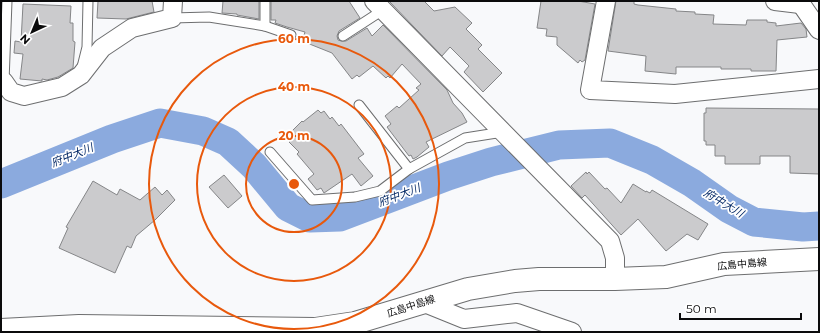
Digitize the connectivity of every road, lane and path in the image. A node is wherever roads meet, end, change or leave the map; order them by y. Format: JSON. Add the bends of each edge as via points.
{"nodes":[{"id":1,"x":7,"y":1,"type":"edge"},
{"id":2,"x":88,"y":1,"type":"edge"},
{"id":3,"x":265,"y":1,"type":"edge"},
{"id":4,"x":606,"y":1,"type":"edge"},
{"id":5,"x":775,"y":1,"type":"edge"},
{"id":6,"x":799,"y":3,"type":"edge"},
{"id":7,"x":378,"y":5,"type":"edge"},
{"id":8,"x":173,"y":10,"type":"edge"},
{"id":9,"x":265,"y":26,"type":"junction"},
{"id":10,"x":819,"y":30,"type":"edge"},
{"id":11,"x":291,"y":35,"type":"dead end"},
{"id":12,"x":344,"y":36,"type":"dead end"},
{"id":13,"x":80,"y":75,"type":"junction"},
{"id":14,"x":819,"y":78,"type":"edge"},
{"id":15,"x":2,"y":82,"type":"edge"},
{"id":16,"x":359,"y":105,"type":"dead end"},
{"id":17,"x":506,"y":135,"type":"junction"},
{"id":18,"x":270,"y":152,"type":"dead end"},
{"id":19,"x":408,"y":169,"type":"junction"},
{"id":20,"x":819,"y":259,"type":"edge"},
{"id":21,"x":615,"y":280,"type":"junction"},
{"id":22,"x":422,"y":302,"type":"junction"},
{"id":23,"x":1,"y":330,"type":"edge"},
{"id":24,"x":572,"y":332,"type":"edge"}],
"edges":[{"from":1,"to":15,"type":"lane"},
{"from":2,"to":13,"type":"lane","via":[[87,47]]},
{"from":3,"to":9,"type":"lane"},
{"from":4,"to":14,"type":"street","via":[[590,90],[675,94]]},
{"from":5,"to":6,"type":"street"},
{"from":6,"to":10,"type":"street"},
{"from":7,"to":12,"type":"lane"},
{"from":7,"to":17,"type":"street"},
{"from":8,"to":9,"type":"lane"},
{"from":8,"to":13,"type":"street","via":[[132,28],[102,48]]},
{"from":9,"to":11,"type":"lane"},
{"from":13,"to":15,"type":"street","via":[[62,87],[24,96],[11,92]]},
{"from":16,"to":19,"type":"lane"},
{"from":17,"to":19,"type":"lane","via":[[465,138]]},
{"from":17,"to":21,"type":"street","via":[[610,241],[615,258]]},
{"from":18,"to":19,"type":"lane","via":[[312,200],[354,197],[380,191]]},
{"from":20,"to":21,"type":"main road","name":"広島中島線","via":[[724,264],[666,277]]},
{"from":21,"to":22,"type":"main road","name":"広島中島線","via":[[515,281],[468,289]]},
{"from":22,"to":23,"type":"main road","name":"広島中島線","via":[[355,323],[315,329],[79,326]]},
{"from":22,"to":24,"type":"street","via":[[464,319],[517,313]]}]}
